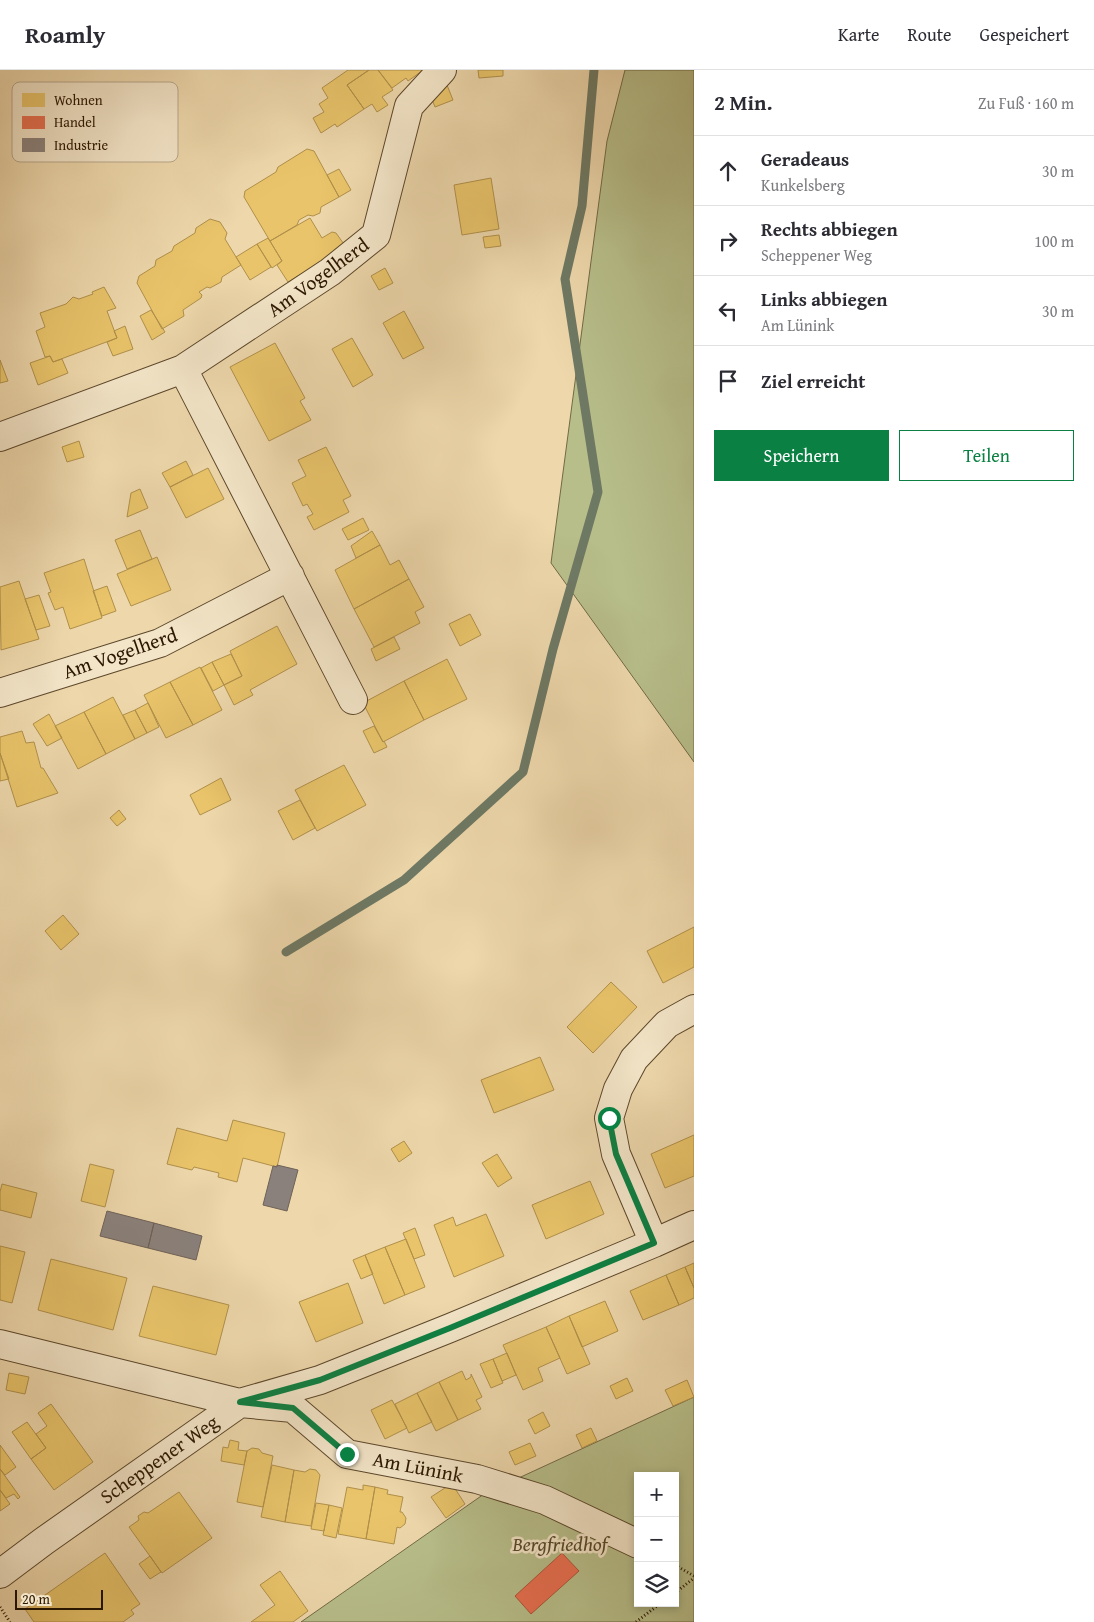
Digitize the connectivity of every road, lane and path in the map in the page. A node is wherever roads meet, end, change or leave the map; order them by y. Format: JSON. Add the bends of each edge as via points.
{"nodes":[{"id":1,"x":442,"y":70,"type":"edge"},
{"id":2,"x":183,"y":369,"type":"junction"},
{"id":3,"x":0,"y":437,"type":"edge"},
{"id":4,"x":290,"y":576,"type":"junction"},
{"id":5,"x":0,"y":693,"type":"edge"},
{"id":6,"x":353,"y":700,"type":"dead end"},
{"id":7,"x":694,"y":1009,"type":"edge"},
{"id":8,"x":694,"y":1225,"type":"edge"},
{"id":9,"x":654,"y":1243,"type":"junction"},
{"id":10,"x":0,"y":1344,"type":"edge"},
{"id":11,"x":240,"y":1402,"type":"junction"},
{"id":12,"x":634,"y":1542,"type":"edge"},
{"id":13,"x":679,"y":1568,"type":"edge"},
{"id":14,"x":0,"y":1574,"type":"edge"},
{"id":15,"x":694,"y":1577,"type":"edge"},
{"id":16,"x":679,"y":1589,"type":"edge"},
{"id":17,"x":0,"y":1607,"type":"edge"},
{"id":18,"x":656,"y":1607,"type":"edge"},
{"id":19,"x":10,"y":1622,"type":"edge"},
{"id":20,"x":636,"y":1622,"type":"edge"}],
"edges":[{"from":1,"to":2,"type":"street","name":"Am Vogelherd","via":[[409,106],[376,235],[330,272]]},
{"from":2,"to":3,"type":"street","name":"Am Vogelherd"},
{"from":2,"to":4,"type":"street"},
{"from":4,"to":5,"type":"street","name":"Am Vogelherd","via":[[160,643]]},
{"from":4,"to":6,"type":"street"},
{"from":7,"to":9,"type":"street","via":[[667,1024],[634,1060],[618,1089],[609,1118],[616,1154]]},
{"from":8,"to":9,"type":"street","name":"Scheppener Weg"},
{"from":9,"to":11,"type":"street","name":"Scheppener Weg","via":[[320,1380]]},
{"from":10,"to":11,"type":"street","name":"Am Lünink"},
{"from":11,"to":12,"type":"street","name":"Am Lünink","via":[[293,1408],[347,1454],[494,1484],[545,1500]]},
{"from":11,"to":14,"type":"street","name":"Scheppener Weg"},
{"from":13,"to":15,"type":"path"},
{"from":15,"to":16,"type":"path"},
{"from":17,"to":19,"type":"path"},
{"from":18,"to":20,"type":"path"}]}
